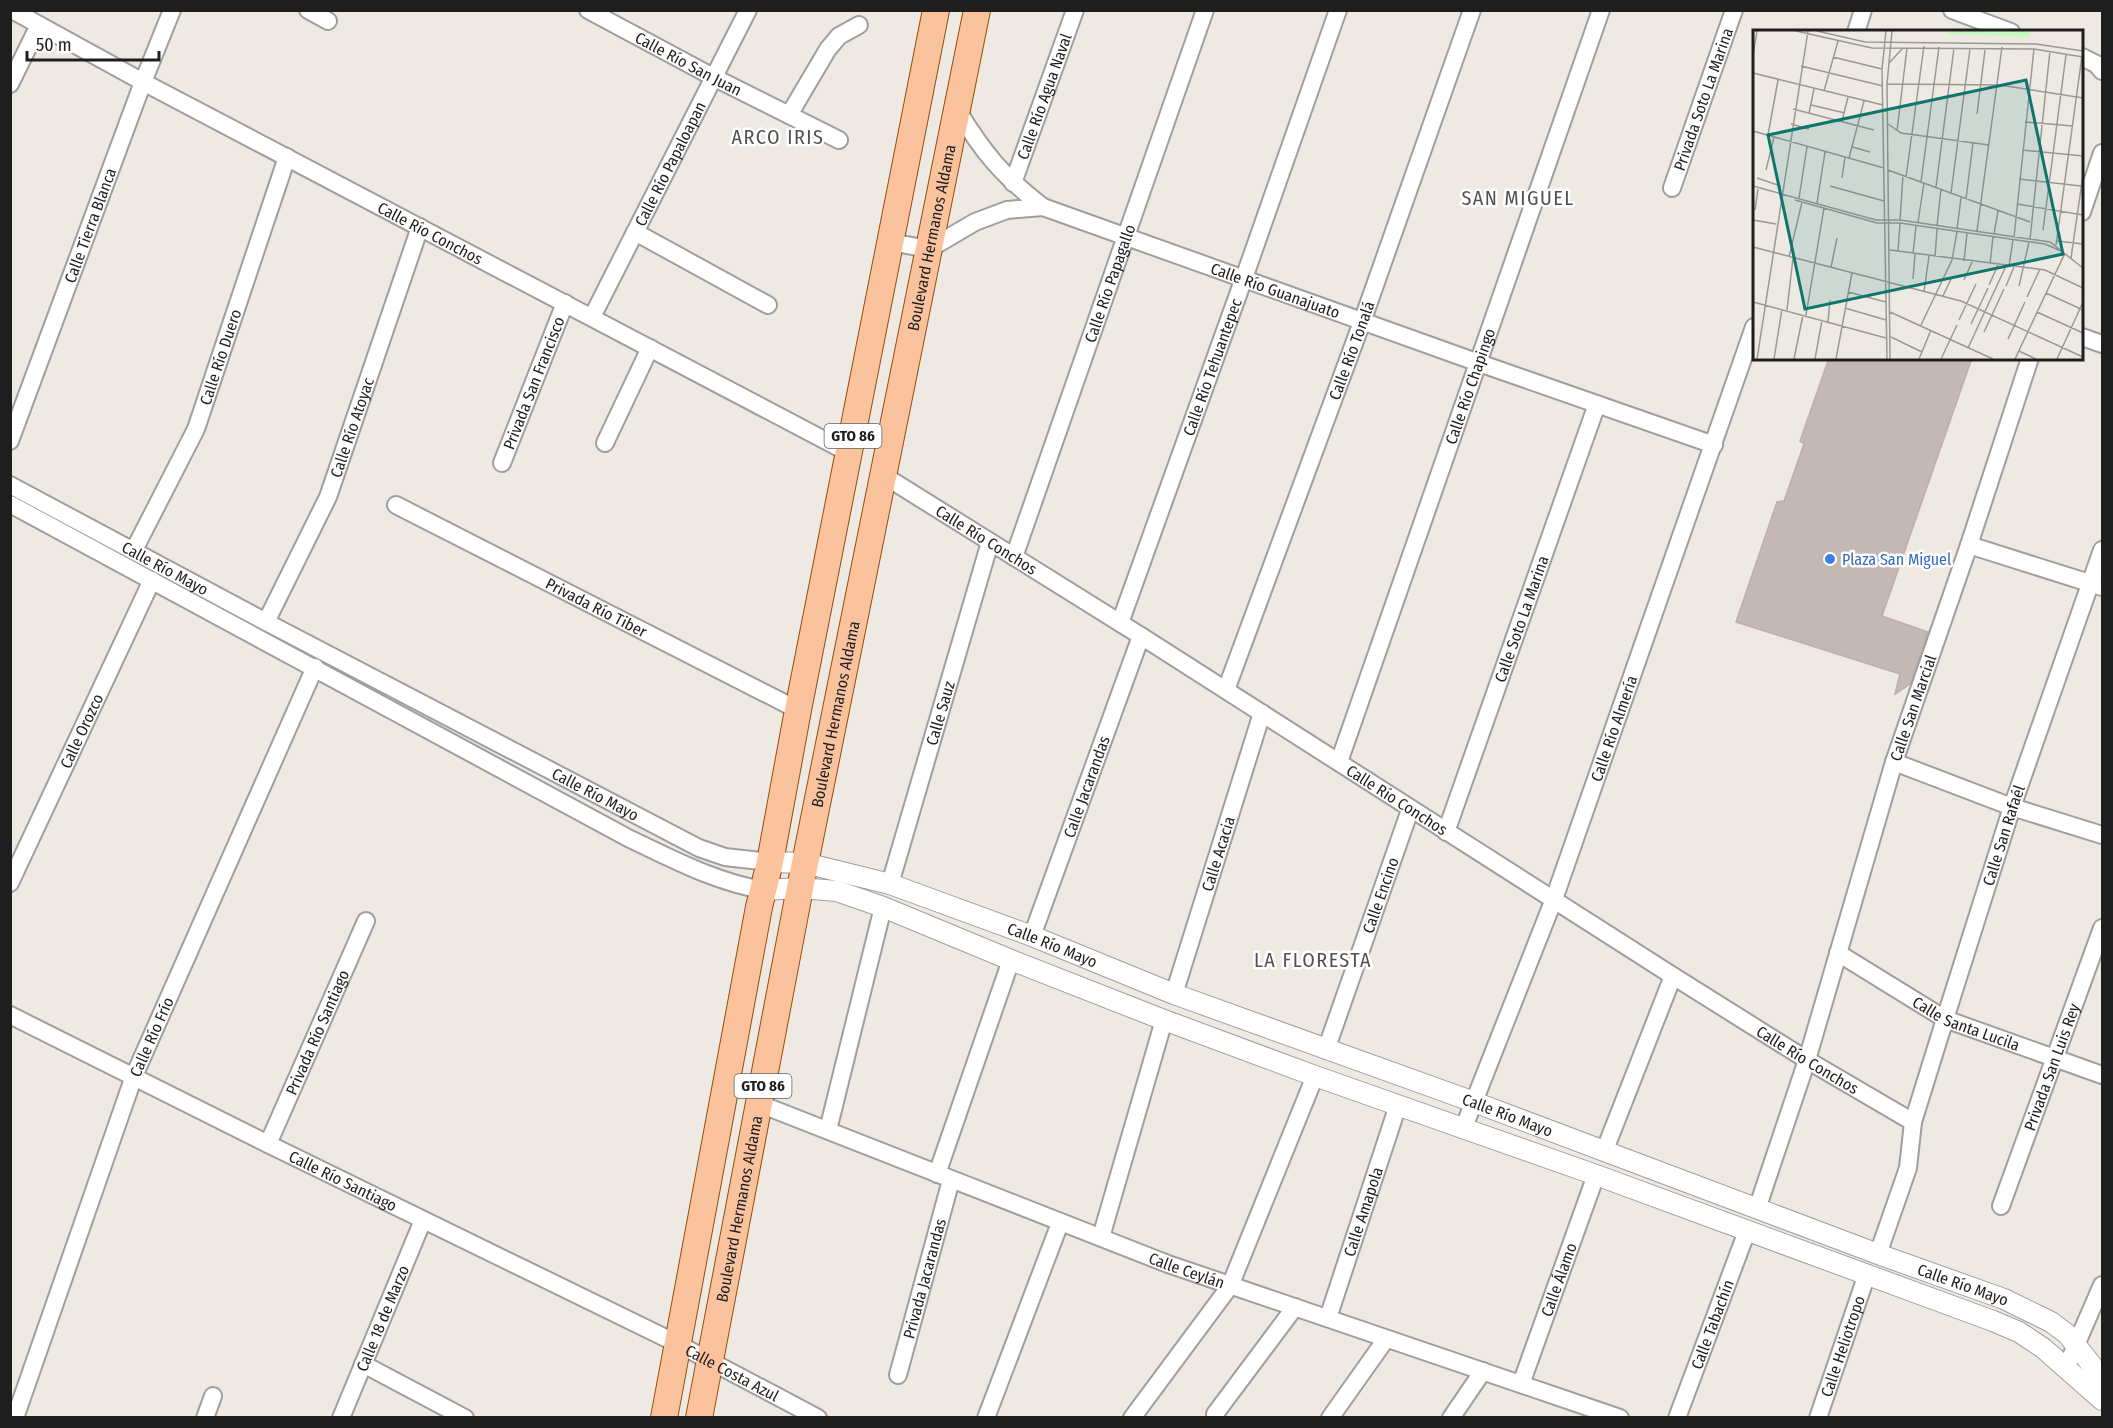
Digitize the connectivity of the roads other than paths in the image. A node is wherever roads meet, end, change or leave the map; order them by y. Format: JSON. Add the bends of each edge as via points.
{"nodes":[{"id":1,"x":12,"y":10,"type":"edge"},
{"id":2,"x":172,"y":10,"type":"edge"},
{"id":3,"x":308,"y":10,"type":"edge"},
{"id":4,"x":588,"y":10,"type":"edge"},
{"id":5,"x":748,"y":10,"type":"edge"},
{"id":6,"x":936,"y":10,"type":"edge"},
{"id":7,"x":978,"y":10,"type":"edge"},
{"id":8,"x":1075,"y":10,"type":"edge"},
{"id":9,"x":1204,"y":10,"type":"edge"},
{"id":10,"x":1338,"y":10,"type":"edge"},
{"id":11,"x":1472,"y":10,"type":"edge"},
{"id":12,"x":1601,"y":10,"type":"edge"},
{"id":13,"x":1734,"y":10,"type":"edge"},
{"id":14,"x":1863,"y":10,"type":"edge"},
{"id":15,"x":1952,"y":10,"type":"edge"},
{"id":16,"x":606,"y":14,"type":"edge"},
{"id":17,"x":328,"y":21,"type":"dead end"},
{"id":18,"x":39,"y":24,"type":"junction"},
{"id":19,"x":859,"y":25,"type":"dead end"},
{"id":20,"x":1857,"y":30,"type":"edge"},
{"id":21,"x":2007,"y":30,"type":"edge"},
{"id":22,"x":2083,"y":58,"type":"edge"},
{"id":23,"x":2103,"y":70,"type":"edge"},
{"id":24,"x":715,"y":78,"type":"junction"},
{"id":25,"x":143,"y":82,"type":"junction"},
{"id":26,"x":10,"y":84,"type":"edge"},
{"id":27,"x":958,"y":111,"type":"junction"},
{"id":28,"x":789,"y":115,"type":"junction"},
{"id":29,"x":839,"y":140,"type":"dead end"},
{"id":30,"x":2103,"y":153,"type":"edge"},
{"id":31,"x":287,"y":157,"type":"junction"},
{"id":32,"x":1013,"y":183,"type":"junction"},
{"id":33,"x":1672,"y":188,"type":"dead end"},
{"id":34,"x":1044,"y":207,"type":"junction"},
{"id":35,"x":2083,"y":209,"type":"edge"},
{"id":36,"x":420,"y":227,"type":"junction"},
{"id":37,"x":635,"y":232,"type":"junction"},
{"id":38,"x":1125,"y":237,"type":"junction"},
{"id":39,"x":890,"y":242,"type":"junction"},
{"id":40,"x":929,"y":249,"type":"junction"},
{"id":41,"x":1244,"y":278,"type":"junction"},
{"id":42,"x":565,"y":303,"type":"junction"},
{"id":43,"x":768,"y":305,"type":"dead end"},
{"id":44,"x":592,"y":317,"type":"junction"},
{"id":45,"x":1362,"y":322,"type":"junction"},
{"id":46,"x":1753,"y":333,"type":"edge"},
{"id":47,"x":2083,"y":337,"type":"edge"},
{"id":48,"x":2103,"y":344,"type":"edge"},
{"id":49,"x":650,"y":348,"type":"junction"},
{"id":50,"x":2029,"y":360,"type":"edge"},
{"id":51,"x":1479,"y":363,"type":"junction"},
{"id":52,"x":1597,"y":404,"type":"junction"},
{"id":53,"x":14,"y":421,"type":"edge"},
{"id":54,"x":10,"y":441,"type":"edge"},
{"id":55,"x":605,"y":443,"type":"dead end"},
{"id":56,"x":1714,"y":445,"type":"junction"},
{"id":57,"x":849,"y":453,"type":"junction"},
{"id":58,"x":502,"y":464,"type":"dead end"},
{"id":59,"x":883,"y":475,"type":"junction"},
{"id":60,"x":10,"y":485,"type":"edge"},
{"id":61,"x":10,"y":504,"type":"edge"},
{"id":62,"x":396,"y":505,"type":"dead end"},
{"id":63,"x":990,"y":542,"type":"junction"},
{"id":64,"x":1969,"y":545,"type":"junction"},
{"id":65,"x":134,"y":550,"type":"junction"},
{"id":66,"x":2103,"y":550,"type":"edge"},
{"id":67,"x":1014,"y":557,"type":"junction"},
{"id":68,"x":152,"y":580,"type":"junction"},
{"id":69,"x":2097,"y":585,"type":"edge"},
{"id":70,"x":266,"y":622,"type":"junction"},
{"id":71,"x":1120,"y":623,"type":"junction"},
{"id":72,"x":1141,"y":636,"type":"junction"},
{"id":73,"x":315,"y":667,"type":"junction"},
{"id":74,"x":1226,"y":690,"type":"junction"},
{"id":75,"x":798,"y":710,"type":"junction"},
{"id":76,"x":1262,"y":713,"type":"junction"},
{"id":77,"x":1338,"y":762,"type":"junction"},
{"id":78,"x":1894,"y":762,"type":"junction"},
{"id":79,"x":2012,"y":807,"type":"junction"},
{"id":80,"x":1410,"y":810,"type":"junction"},
{"id":81,"x":641,"y":818,"type":"junction"},
{"id":82,"x":1446,"y":832,"type":"junction"},
{"id":83,"x":2103,"y":835,"type":"edge"},
{"id":84,"x":630,"y":838,"type":"junction"},
{"id":85,"x":770,"y":862,"type":"junction"},
{"id":86,"x":803,"y":875,"type":"junction"},
{"id":87,"x":10,"y":883,"type":"edge"},
{"id":88,"x":891,"y":884,"type":"junction"},
{"id":89,"x":763,"y":890,"type":"junction"},
{"id":90,"x":1554,"y":899,"type":"junction"},
{"id":91,"x":884,"y":906,"type":"junction"},
{"id":92,"x":366,"y":921,"type":"dead end"},
{"id":93,"x":2103,"y":928,"type":"edge"},
{"id":94,"x":1032,"y":936,"type":"junction"},
{"id":95,"x":1838,"y":953,"type":"junction"},
{"id":96,"x":1011,"y":960,"type":"junction"},
{"id":97,"x":1673,"y":976,"type":"junction"},
{"id":98,"x":1174,"y":994,"type":"junction"},
{"id":99,"x":10,"y":1015,"type":"edge"},
{"id":100,"x":1945,"y":1019,"type":"junction"},
{"id":101,"x":1164,"y":1020,"type":"junction"},
{"id":102,"x":1326,"y":1050,"type":"junction"},
{"id":103,"x":2055,"y":1058,"type":"junction"},
{"id":104,"x":1807,"y":1060,"type":"junction"},
{"id":105,"x":2103,"y":1075,"type":"edge"},
{"id":106,"x":134,"y":1076,"type":"junction"},
{"id":107,"x":1315,"y":1076,"type":"junction"},
{"id":108,"x":1474,"y":1102,"type":"junction"},
{"id":109,"x":760,"y":1104,"type":"junction"},
{"id":110,"x":1398,"y":1105,"type":"junction"},
{"id":111,"x":1913,"y":1122,"type":"junction"},
{"id":112,"x":1464,"y":1127,"type":"junction"},
{"id":113,"x":828,"y":1130,"type":"junction"},
{"id":114,"x":268,"y":1144,"type":"junction"},
{"id":115,"x":1604,"y":1152,"type":"junction"},
{"id":116,"x":1596,"y":1175,"type":"junction"},
{"id":117,"x":944,"y":1177,"type":"junction"},
{"id":118,"x":2001,"y":1206,"type":"dead end"},
{"id":119,"x":1757,"y":1209,"type":"junction"},
{"id":120,"x":423,"y":1220,"type":"junction"},
{"id":121,"x":1060,"y":1222,"type":"junction"},
{"id":122,"x":1747,"y":1231,"type":"junction"},
{"id":123,"x":1101,"y":1237,"type":"junction"},
{"id":124,"x":1878,"y":1254,"type":"junction"},
{"id":125,"x":1867,"y":1274,"type":"junction"},
{"id":126,"x":2103,"y":1285,"type":"edge"},
{"id":127,"x":1230,"y":1286,"type":"junction"},
{"id":128,"x":1295,"y":1307,"type":"junction"},
{"id":129,"x":2097,"y":1316,"type":"edge"},
{"id":130,"x":1328,"y":1318,"type":"junction"},
{"id":131,"x":1386,"y":1339,"type":"junction"},
{"id":132,"x":678,"y":1344,"type":"junction"},
{"id":133,"x":2077,"y":1346,"type":"junction"},
{"id":134,"x":710,"y":1362,"type":"junction"},
{"id":135,"x":363,"y":1364,"type":"junction"},
{"id":136,"x":2066,"y":1368,"type":"junction"},
{"id":137,"x":1483,"y":1371,"type":"junction"},
{"id":138,"x":898,"y":1375,"type":"dead end"},
{"id":139,"x":2103,"y":1382,"type":"edge"},
{"id":140,"x":1521,"y":1384,"type":"junction"},
{"id":141,"x":213,"y":1396,"type":"dead end"},
{"id":142,"x":2103,"y":1400,"type":"edge"},
{"id":143,"x":1578,"y":1411,"type":"edge"},
{"id":144,"x":1215,"y":1414,"type":"dead end"},
{"id":145,"x":15,"y":1418,"type":"edge"},
{"id":146,"x":205,"y":1418,"type":"edge"},
{"id":147,"x":341,"y":1418,"type":"edge"},
{"id":148,"x":465,"y":1418,"type":"edge"},
{"id":149,"x":664,"y":1418,"type":"edge"},
{"id":150,"x":699,"y":1418,"type":"edge"},
{"id":151,"x":818,"y":1418,"type":"edge"},
{"id":152,"x":986,"y":1418,"type":"edge"},
{"id":153,"x":1132,"y":1418,"type":"edge"},
{"id":154,"x":1330,"y":1418,"type":"edge"},
{"id":155,"x":1451,"y":1418,"type":"edge"},
{"id":156,"x":1620,"y":1418,"type":"edge"},
{"id":157,"x":1677,"y":1418,"type":"edge"},
{"id":158,"x":1818,"y":1418,"type":"edge"}],
"edges":[{"from":1,"to":18,"type":"street","name":"Calle Río Conchos"},
{"from":2,"to":25,"type":"street","name":"Calle Tierra Blanca"},
{"from":3,"to":17,"type":"street"},
{"from":4,"to":16,"type":"street","name":"Calle Río San Juan"},
{"from":5,"to":24,"type":"street","name":"Calle Río Papaloapan"},
{"from":6,"to":39,"type":"main road","number":"GTO 86"},
{"from":7,"to":27,"type":"main road","name":"Boulevard Hermanos Aldama","number":"GTO 86"},
{"from":8,"to":32,"type":"street","name":"Calle Río Agua Naval"},
{"from":9,"to":38,"type":"street","name":"Calle Río Papagallo"},
{"from":10,"to":41,"type":"street","name":"Calle Río Tehuantepec"},
{"from":11,"to":45,"type":"street","name":"Calle Río Tonalá"},
{"from":12,"to":51,"type":"street","name":"Calle Río Chapingo"},
{"from":13,"to":33,"type":"street","name":"Privada Soto La Marina"},
{"from":14,"to":20,"type":"street"},
{"from":15,"to":21,"type":"street"},
{"from":16,"to":24,"type":"street","name":"Calle Río San Juan"},
{"from":18,"to":25,"type":"street","name":"Calle Río Conchos"},
{"from":18,"to":26,"type":"street"},
{"from":19,"to":28,"type":"street","via":[[839,36],[828,49]]},
{"from":22,"to":23,"type":"street"},
{"from":24,"to":28,"type":"street","name":"Calle Río San Juan"},
{"from":24,"to":37,"type":"street","name":"Calle Río Papaloapan"},
{"from":25,"to":31,"type":"street","name":"Calle Río Conchos"},
{"from":25,"to":53,"type":"street","name":"Calle Tierra Blanca"},
{"from":27,"to":32,"type":"street","name":"Calle Río Guanajuato","via":[[994,164]]},
{"from":27,"to":40,"type":"main road","name":"Boulevard Hermanos Aldama","number":"GTO 86"},
{"from":28,"to":29,"type":"street","name":"Calle Río San Juan"},
{"from":30,"to":35,"type":"street"},
{"from":31,"to":36,"type":"street","name":"Calle Río Conchos"},
{"from":31,"to":65,"type":"street","name":"Calle Río Duero","via":[[196,429]]},
{"from":32,"to":34,"type":"street","name":"Calle Río Guanajuato"},
{"from":34,"to":38,"type":"street","name":"Calle Río Guanajuato"},
{"from":34,"to":40,"type":"street","name":"Calle Río Guanajuato","via":[[1007,210],[975,222]]},
{"from":36,"to":42,"type":"street","name":"Calle Río Conchos"},
{"from":36,"to":70,"type":"street","name":"Calle Río Atoyac","via":[[328,497]]},
{"from":37,"to":43,"type":"street"},
{"from":37,"to":44,"type":"street","name":"Calle Río Papaloapan"},
{"from":38,"to":41,"type":"street","name":"Calle Río Guanajuato"},
{"from":38,"to":67,"type":"street","name":"Calle Río Papagallo"},
{"from":39,"to":40,"type":"street"},
{"from":39,"to":57,"type":"main road","number":"GTO 86"},
{"from":40,"to":59,"type":"main road","name":"Boulevard Hermanos Aldama","number":"GTO 86"},
{"from":41,"to":45,"type":"street","name":"Calle Río Guanajuato"},
{"from":41,"to":71,"type":"street","name":"Calle Río Tehuantepec"},
{"from":42,"to":44,"type":"street","name":"Calle Río Conchos"},
{"from":42,"to":58,"type":"street","name":"Privada San Francisco"},
{"from":44,"to":49,"type":"street","name":"Calle Río Conchos"},
{"from":45,"to":51,"type":"street","name":"Calle Río Guanajuato"},
{"from":45,"to":74,"type":"street","name":"Calle Río Tonalá"},
{"from":46,"to":56,"type":"street","name":"Calle Río Almería"},
{"from":47,"to":48,"type":"street"},
{"from":49,"to":55,"type":"street"},
{"from":49,"to":57,"type":"street","name":"Calle Río Conchos"},
{"from":50,"to":64,"type":"street","name":"Calle San Marcial"},
{"from":51,"to":52,"type":"street","name":"Calle Río Guanajuato"},
{"from":51,"to":77,"type":"street","name":"Calle Río Chapingo"},
{"from":52,"to":56,"type":"street","name":"Calle Río Guanajuato"},
{"from":52,"to":82,"type":"street","name":"Calle Soto La Marina"},
{"from":53,"to":54,"type":"street","name":"Calle Tierra Blanca"},
{"from":56,"to":90,"type":"street","name":"Calle Río Almería"},
{"from":57,"to":75,"type":"main road","number":"GTO 86"},
{"from":59,"to":63,"type":"street","name":"Calle Río Conchos"},
{"from":59,"to":86,"type":"main road","name":"Boulevard Hermanos Aldama","number":"GTO 86"},
{"from":60,"to":65,"type":"street","name":"Calle Río Mayo"},
{"from":61,"to":68,"type":"street","name":"Calle Río Mayo"},
{"from":62,"to":75,"type":"street","name":"Privada Río Tiber"},
{"from":63,"to":67,"type":"street","name":"Calle Río Conchos"},
{"from":63,"to":88,"type":"street","name":"Calle Sauz"},
{"from":64,"to":69,"type":"street"},
{"from":64,"to":78,"type":"street","name":"Calle San Marcial"},
{"from":65,"to":70,"type":"street","name":"Calle Río Mayo"},
{"from":66,"to":69,"type":"street","name":"Calle San Rafaél"},
{"from":67,"to":71,"type":"street","name":"Calle Río Conchos"},
{"from":68,"to":73,"type":"street","name":"Calle Río Mayo"},
{"from":68,"to":87,"type":"street","name":"Calle Orozco"},
{"from":69,"to":79,"type":"street","name":"Calle San Rafaél"},
{"from":70,"to":81,"type":"street","name":"Calle Río Mayo"},
{"from":71,"to":72,"type":"street","name":"Calle Río Conchos"},
{"from":72,"to":74,"type":"street","name":"Calle Río Conchos"},
{"from":72,"to":94,"type":"street","name":"Calle Jacarandas"},
{"from":73,"to":84,"type":"street","name":"Calle Río Mayo"},
{"from":73,"to":106,"type":"street","name":"Calle Río Frío"},
{"from":74,"to":76,"type":"street","name":"Calle Río Conchos"},
{"from":75,"to":85,"type":"main road","number":"GTO 86"},
{"from":76,"to":77,"type":"street","name":"Calle Río Conchos"},
{"from":76,"to":98,"type":"street","name":"Calle Acacia"},
{"from":77,"to":80,"type":"street","name":"Calle Río Conchos"},
{"from":78,"to":79,"type":"street"},
{"from":78,"to":95,"type":"street","name":"Calle San Marcial"},
{"from":79,"to":83,"type":"street"},
{"from":79,"to":100,"type":"street","name":"Calle San Rafaél"},
{"from":80,"to":82,"type":"street","name":"Calle Río Conchos"},
{"from":80,"to":102,"type":"street","name":"Calle Encino"},
{"from":81,"to":84,"type":"street"},
{"from":81,"to":85,"type":"street","name":"Calle Río Mayo","via":[[725,857]]},
{"from":82,"to":90,"type":"street","name":"Calle Río Conchos"},
{"from":84,"to":89,"type":"street","name":"Calle Río Mayo","via":[[706,874]]},
{"from":85,"to":86,"type":"street","name":"Calle Río Mayo"},
{"from":85,"to":89,"type":"main road","number":"GTO 86"},
{"from":86,"to":88,"type":"street","name":"Calle Río Mayo"},
{"from":86,"to":89,"type":"street","name":"Calle Río Mayo"},
{"from":86,"to":91,"type":"street","name":"Calle Río Mayo"},
{"from":86,"to":109,"type":"main road","name":"Boulevard Hermanos Aldama","number":"GTO 86"},
{"from":88,"to":94,"type":"street","name":"Calle Río Mayo"},
{"from":89,"to":132,"type":"main road","number":"GTO 86"},
{"from":90,"to":97,"type":"street","name":"Calle Río Conchos"},
{"from":90,"to":108,"type":"street","name":"Calle Río Almería"},
{"from":91,"to":96,"type":"street","name":"Calle Río Mayo"},
{"from":91,"to":113,"type":"street"},
{"from":92,"to":114,"type":"street","name":"Privada Río Santiago"},
{"from":93,"to":103,"type":"street","name":"Privada San Luis Rey"},
{"from":94,"to":98,"type":"street","name":"Calle Río Mayo"},
{"from":95,"to":100,"type":"street","name":"Calle Santa Lucila"},
{"from":95,"to":104,"type":"street","name":"Calle San Marcial"},
{"from":96,"to":101,"type":"street","name":"Calle Río Mayo"},
{"from":96,"to":117,"type":"street"},
{"from":97,"to":104,"type":"street","name":"Calle Río Conchos"},
{"from":97,"to":115,"type":"street"},
{"from":98,"to":102,"type":"street","name":"Calle Río Mayo"},
{"from":99,"to":106,"type":"street","name":"Calle Río Santiago"},
{"from":100,"to":103,"type":"street","name":"Calle Santa Lucila"},
{"from":100,"to":111,"type":"street","name":"Calle San Rafaél"},
{"from":101,"to":107,"type":"street","name":"Calle Río Mayo"},
{"from":101,"to":123,"type":"street"},
{"from":102,"to":108,"type":"street","name":"Calle Río Mayo"},
{"from":103,"to":105,"type":"street","name":"Calle Santa Lucila"},
{"from":103,"to":118,"type":"street","name":"Privada San Luis Rey"},
{"from":104,"to":111,"type":"street","name":"Calle Río Conchos"},
{"from":104,"to":119,"type":"street"},
{"from":106,"to":114,"type":"street","name":"Calle Río Santiago"},
{"from":106,"to":145,"type":"street","name":"Calle Río Frío"},
{"from":107,"to":110,"type":"street","name":"Calle Río Mayo"},
{"from":107,"to":127,"type":"street"},
{"from":108,"to":112,"type":"street","name":"Calle Río Almería"},
{"from":108,"to":115,"type":"street","name":"Calle Río Mayo"},
{"from":109,"to":113,"type":"street","name":"Calle Ceylán"},
{"from":109,"to":134,"type":"main road","name":"Boulevard Hermanos Aldama","number":"GTO 86"},
{"from":110,"to":112,"type":"street","name":"Calle Río Mayo"},
{"from":110,"to":130,"type":"street","name":"Calle Amapola"},
{"from":111,"to":124,"type":"street","via":[[1908,1168]]},
{"from":112,"to":116,"type":"street","name":"Calle Río Mayo"},
{"from":113,"to":117,"type":"street","name":"Calle Ceylán"},
{"from":114,"to":120,"type":"street","name":"Calle Río Santiago"},
{"from":115,"to":119,"type":"street","name":"Calle Río Mayo"},
{"from":116,"to":122,"type":"street","name":"Calle Río Mayo"},
{"from":116,"to":140,"type":"street","name":"Calle Álamo"},
{"from":117,"to":121,"type":"street","name":"Calle Ceylán"},
{"from":117,"to":138,"type":"street","name":"Privada Jacarandas"},
{"from":119,"to":124,"type":"street","name":"Calle Río Mayo"},
{"from":120,"to":132,"type":"street","name":"Calle Río Santiago"},
{"from":120,"to":135,"type":"street","name":"Calle 18 de Marzo"},
{"from":121,"to":123,"type":"street","name":"Calle Ceylán"},
{"from":121,"to":152,"type":"street"},
{"from":122,"to":125,"type":"street","name":"Calle Río Mayo"},
{"from":122,"to":157,"type":"street","name":"Calle Tabachín"},
{"from":123,"to":127,"type":"street","name":"Calle Ceylán"},
{"from":124,"to":133,"type":"street","name":"Calle Río Mayo","via":[[2030,1311],[2051,1322]]},
{"from":125,"to":136,"type":"street","name":"Calle Río Mayo","via":[[2019,1332]]},
{"from":125,"to":158,"type":"street","name":"Calle Heliotropo"},
{"from":126,"to":129,"type":"street"},
{"from":127,"to":128,"type":"street","name":"Calle Ceylán"},
{"from":127,"to":153,"type":"street"},
{"from":128,"to":130,"type":"street","name":"Calle Ceylán"},
{"from":128,"to":144,"type":"street"},
{"from":129,"to":133,"type":"street"},
{"from":130,"to":131,"type":"street","name":"Calle Ceylán"},
{"from":131,"to":137,"type":"street","name":"Calle Ceylán"},
{"from":131,"to":154,"type":"street"},
{"from":132,"to":134,"type":"street","name":"Calle Costa Azul"},
{"from":132,"to":149,"type":"main road","number":"GTO 86"},
{"from":133,"to":136,"type":"street"},
{"from":133,"to":139,"type":"street","name":"Calle Río Mayo"},
{"from":134,"to":150,"type":"main road","name":"Boulevard Hermanos Aldama","number":"GTO 86"},
{"from":134,"to":151,"type":"street","name":"Calle Costa Azul"},
{"from":135,"to":147,"type":"street","name":"Calle 18 de Marzo"},
{"from":135,"to":148,"type":"street"},
{"from":136,"to":142,"type":"street","name":"Calle Río Mayo"},
{"from":137,"to":140,"type":"street","name":"Calle Ceylán"},
{"from":137,"to":155,"type":"street"},
{"from":140,"to":143,"type":"street","name":"Calle Ceylán"},
{"from":141,"to":146,"type":"street"},
{"from":143,"to":156,"type":"street","name":"Calle Ceylán"}]}
